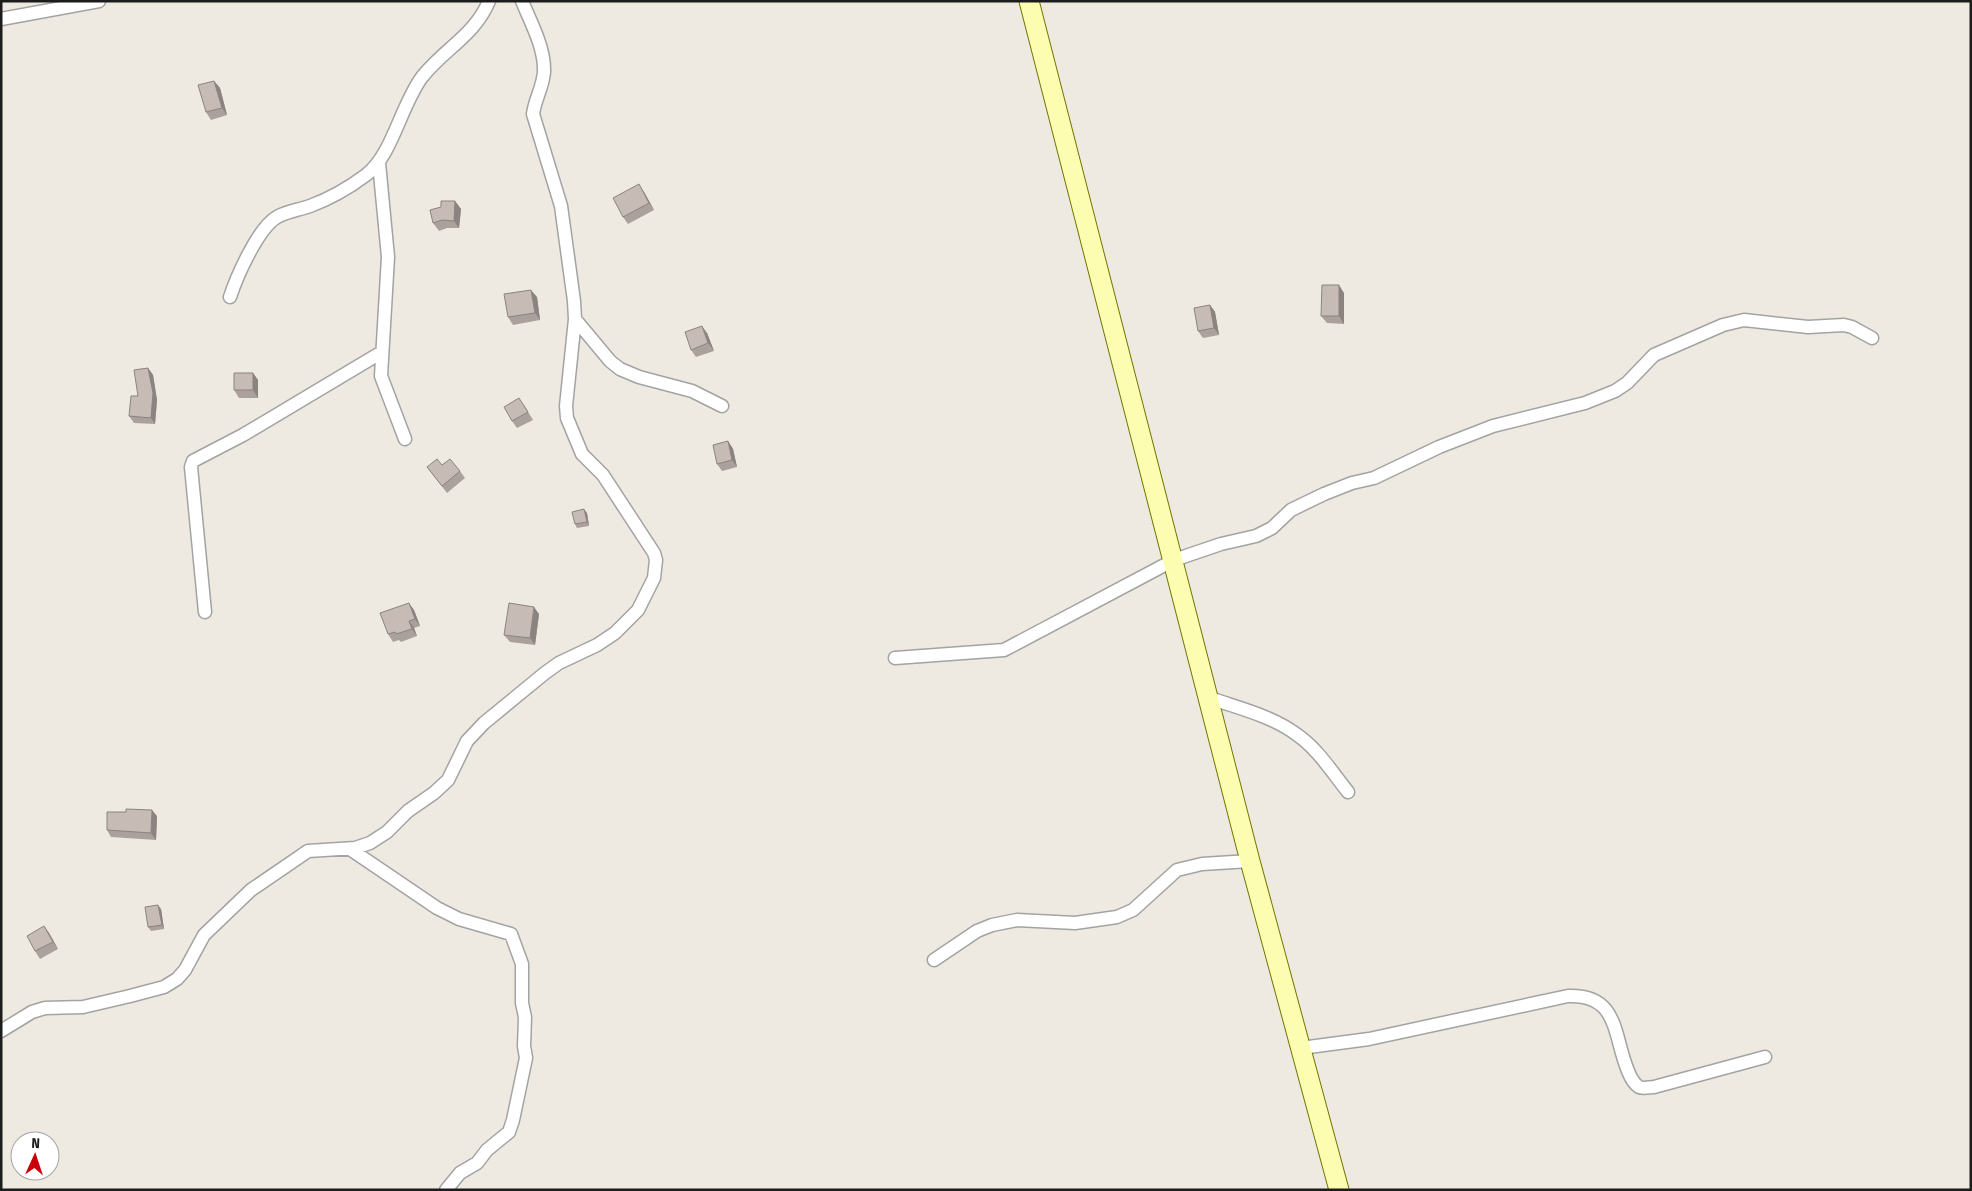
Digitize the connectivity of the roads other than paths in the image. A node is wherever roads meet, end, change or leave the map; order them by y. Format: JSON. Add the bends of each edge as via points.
{"nodes":[{"id":1,"x":100,"y":1,"type":"edge"},
{"id":2,"x":489,"y":1,"type":"edge"},
{"id":3,"x":522,"y":1,"type":"edge"},
{"id":4,"x":1029,"y":1,"type":"edge"},
{"id":5,"x":1,"y":20,"type":"edge"},
{"id":6,"x":379,"y":163,"type":"junction"},
{"id":7,"x":230,"y":297,"type":"dead end"},
{"id":8,"x":575,"y":319,"type":"junction"},
{"id":9,"x":1872,"y":338,"type":"dead end"},
{"id":10,"x":382,"y":352,"type":"junction"},
{"id":11,"x":722,"y":406,"type":"dead end"},
{"id":12,"x":405,"y":439,"type":"dead end"},
{"id":13,"x":1174,"y":560,"type":"junction"},
{"id":14,"x":205,"y":612,"type":"dead end"},
{"id":15,"x":894,"y":658,"type":"dead end"},
{"id":16,"x":1210,"y":698,"type":"junction"},
{"id":17,"x":1348,"y":792,"type":"dead end"},
{"id":18,"x":350,"y":849,"type":"junction"},
{"id":19,"x":1250,"y":861,"type":"junction"},
{"id":20,"x":934,"y":960,"type":"dead end"},
{"id":21,"x":1,"y":1031,"type":"edge"},
{"id":22,"x":1302,"y":1048,"type":"junction"},
{"id":23,"x":1764,"y":1057,"type":"dead end"},
{"id":24,"x":446,"y":1190,"type":"edge"},
{"id":25,"x":1339,"y":1190,"type":"edge"}],
"edges":[{"from":1,"to":5,"type":"street"},
{"from":2,"to":6,"type":"street","via":[[476,25],[436,62],[410,94]]},
{"from":3,"to":8,"type":"street","via":[[543,57],[542,85],[534,102],[533,114],[561,206]]},
{"from":4,"to":13,"type":"street"},
{"from":6,"to":7,"type":"street","via":[[366,176],[333,195],[269,223],[238,271]]},
{"from":6,"to":10,"type":"street","via":[[388,257]]},
{"from":8,"to":11,"type":"street","via":[[620,369],[692,391]]},
{"from":8,"to":18,"type":"street","via":[[567,418],[582,454],[603,475],[654,553],[656,568],[649,590],[638,610],[615,633],[545,673],[484,723],[467,741],[448,780],[434,793],[370,843]]},
{"from":9,"to":13,"type":"street","via":[[1844,325],[1808,327],[1744,320],[1723,324],[1654,354],[1615,392],[1576,406],[1493,426],[1374,478],[1352,483],[1305,503],[1256,536]]},
{"from":10,"to":12,"type":"street","via":[[383,383]]},
{"from":10,"to":14,"type":"street","via":[[243,435],[193,460]]},
{"from":13,"to":15,"type":"street","via":[[1004,650]]},
{"from":13,"to":16,"type":"street"},
{"from":16,"to":17,"type":"street","via":[[1265,718],[1296,734],[1322,758]]},
{"from":16,"to":19,"type":"street"},
{"from":18,"to":21,"type":"street","via":[[308,851],[251,890],[204,934],[185,970],[164,987],[83,1007],[45,1008]]},
{"from":18,"to":24,"type":"street","via":[[437,908],[511,934],[522,964],[526,1058],[511,1129],[477,1163],[460,1173]]},
{"from":19,"to":20,"type":"street","via":[[1202,864],[1177,870],[1133,910],[1117,918],[1075,923],[1017,920],[992,925],[977,931]]},
{"from":19,"to":22,"type":"street"},
{"from":22,"to":23,"type":"street","via":[[1370,1039],[1568,996],[1581,996],[1590,997],[1605,1007],[1613,1021],[1629,1074],[1641,1088]]},
{"from":22,"to":25,"type":"street"}]}
